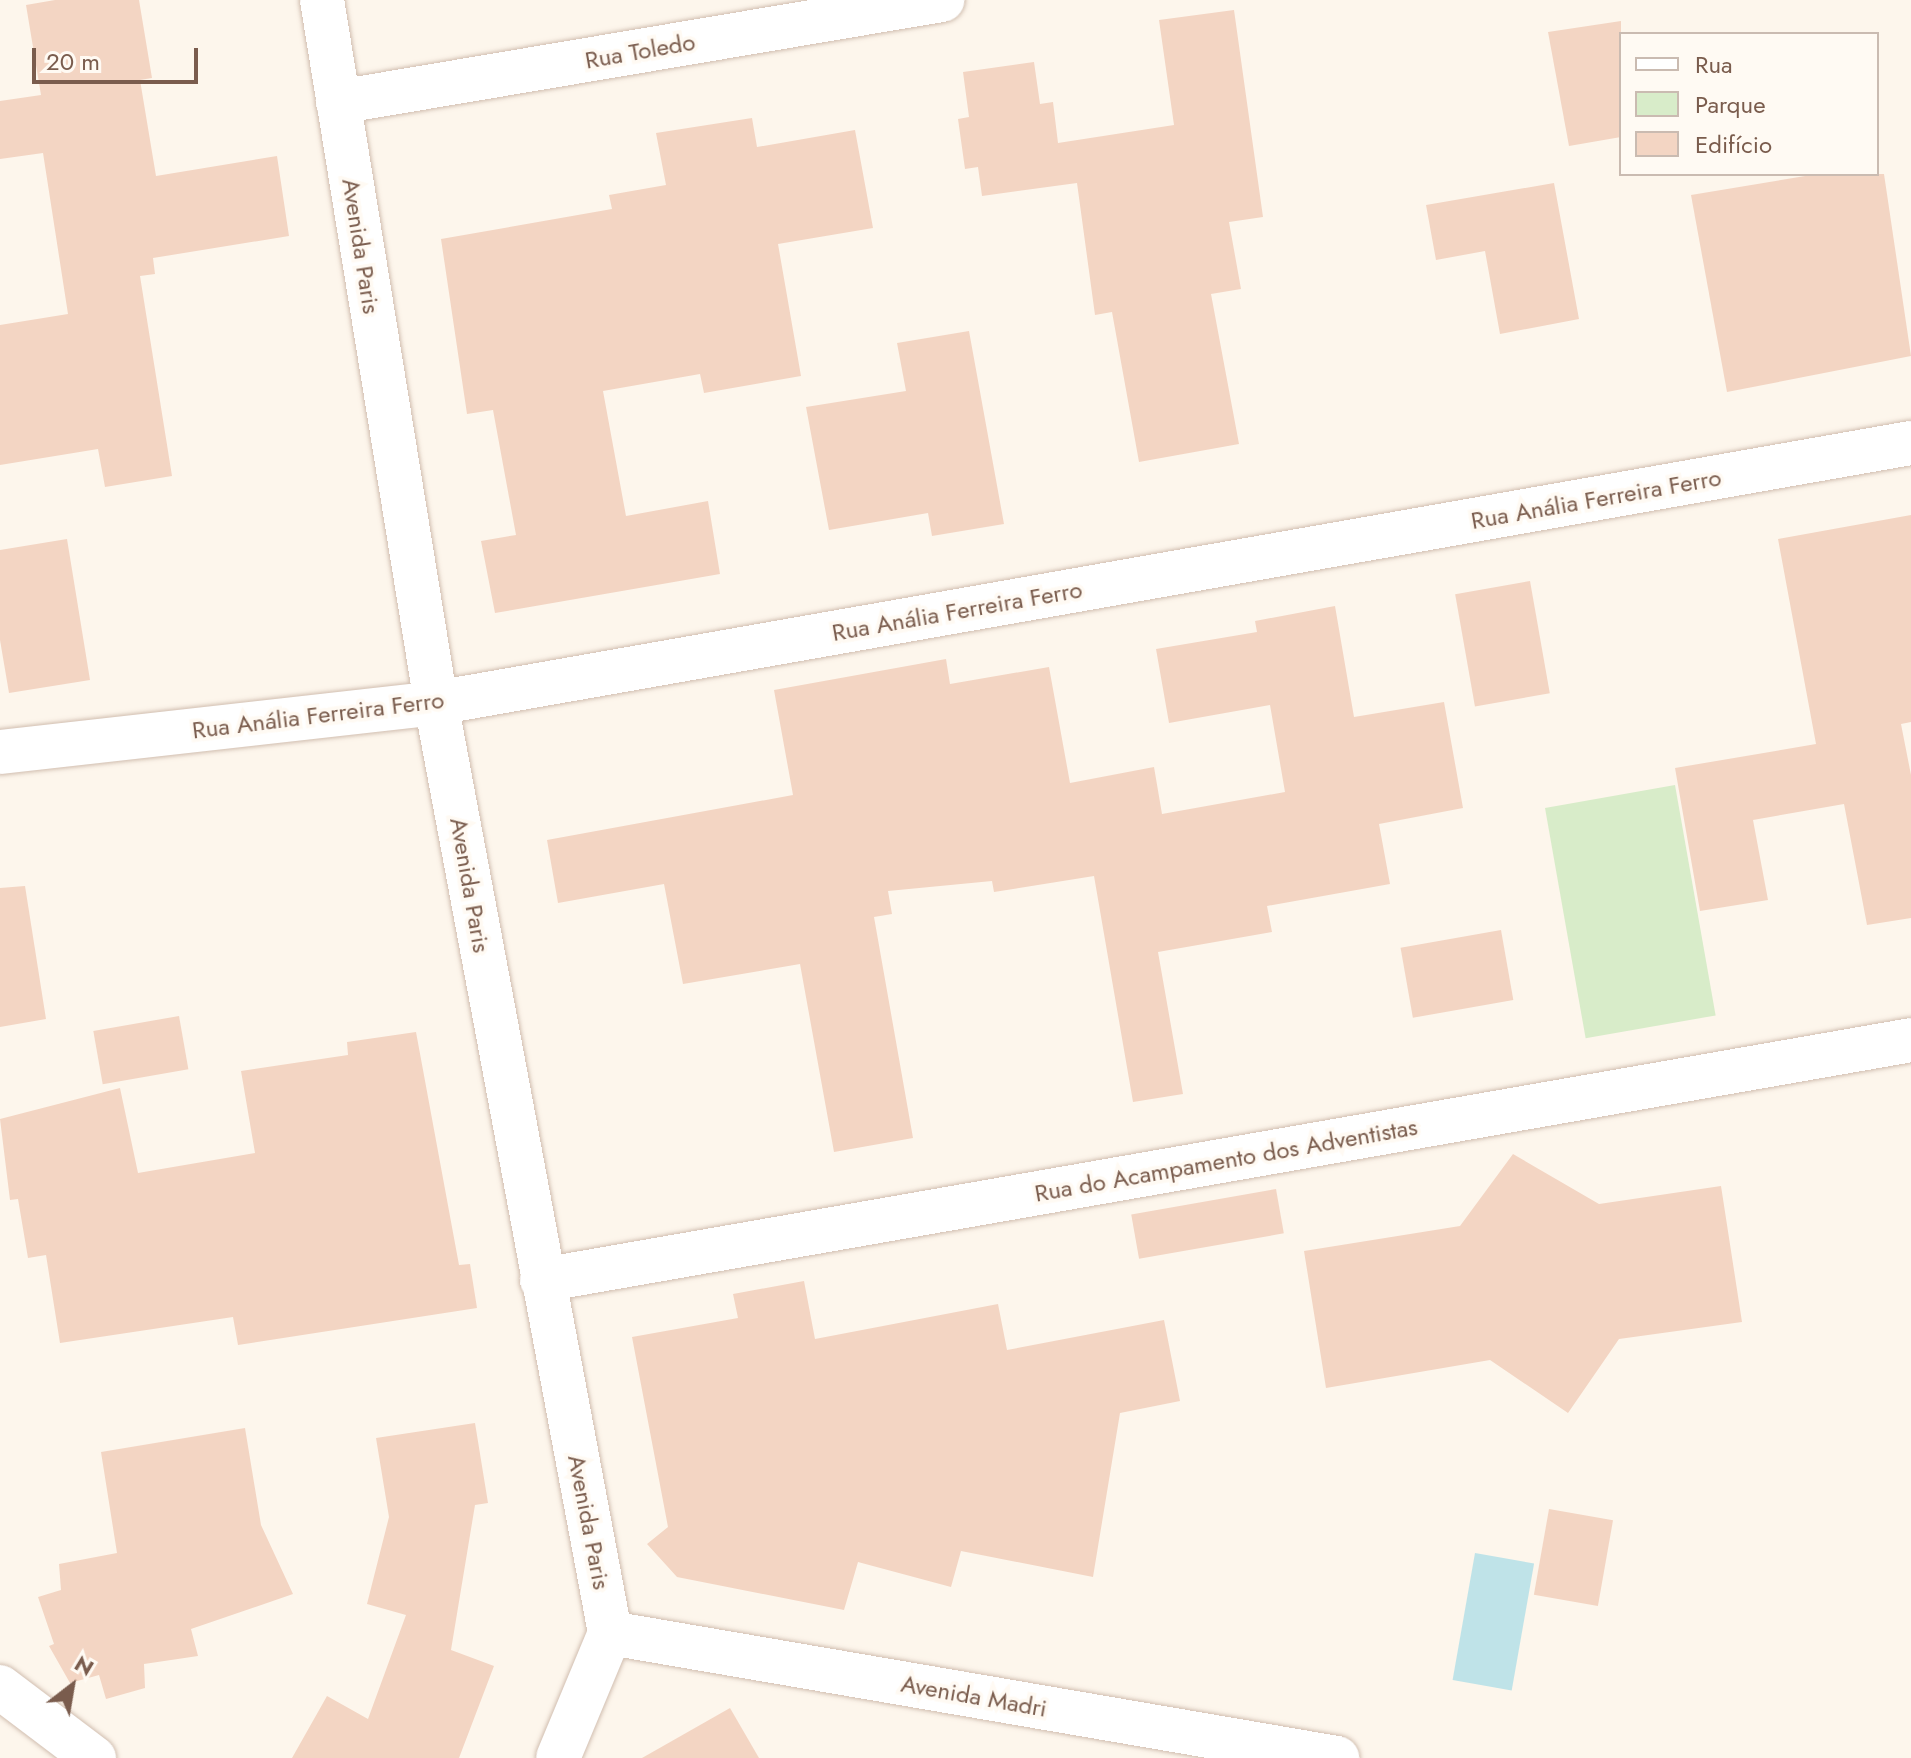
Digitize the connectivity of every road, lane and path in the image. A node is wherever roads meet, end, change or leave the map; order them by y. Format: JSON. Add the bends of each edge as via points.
{"nodes":[{"id":1,"x":322,"y":0,"type":"edge"},
{"id":2,"x":942,"y":0,"type":"edge"},
{"id":3,"x":338,"y":102,"type":"junction"},
{"id":4,"x":1911,"y":443,"type":"edge"},
{"id":5,"x":436,"y":703,"type":"junction"},
{"id":6,"x":0,"y":752,"type":"edge"},
{"id":7,"x":1911,"y":1040,"type":"edge"},
{"id":8,"x":542,"y":1280,"type":"junction"},
{"id":9,"x":610,"y":1633,"type":"junction"},
{"id":10,"x":0,"y":1687,"type":"edge"},
{"id":11,"x":94,"y":1758,"type":"edge"},
{"id":12,"x":558,"y":1758,"type":"edge"},
{"id":13,"x":1337,"y":1758,"type":"edge"}],
"edges":[{"from":1,"to":3,"type":"street","name":"Avenida Paris"},
{"from":2,"to":3,"type":"street","name":"Rua Toledo"},
{"from":3,"to":5,"type":"street","name":"Avenida Paris"},
{"from":4,"to":5,"type":"street","name":"Rua Anália Ferreira Ferro"},
{"from":5,"to":6,"type":"street","name":"Rua Anália Ferreira Ferro"},
{"from":5,"to":8,"type":"street","name":"Avenida Paris"},
{"from":7,"to":8,"type":"street","name":"Rua do Acampamento dos Adventistas"},
{"from":8,"to":9,"type":"street","name":"Avenida Paris"},
{"from":9,"to":12,"type":"street"},
{"from":9,"to":13,"type":"street","name":"Avenida Madri"},
{"from":10,"to":11,"type":"street"}]}
